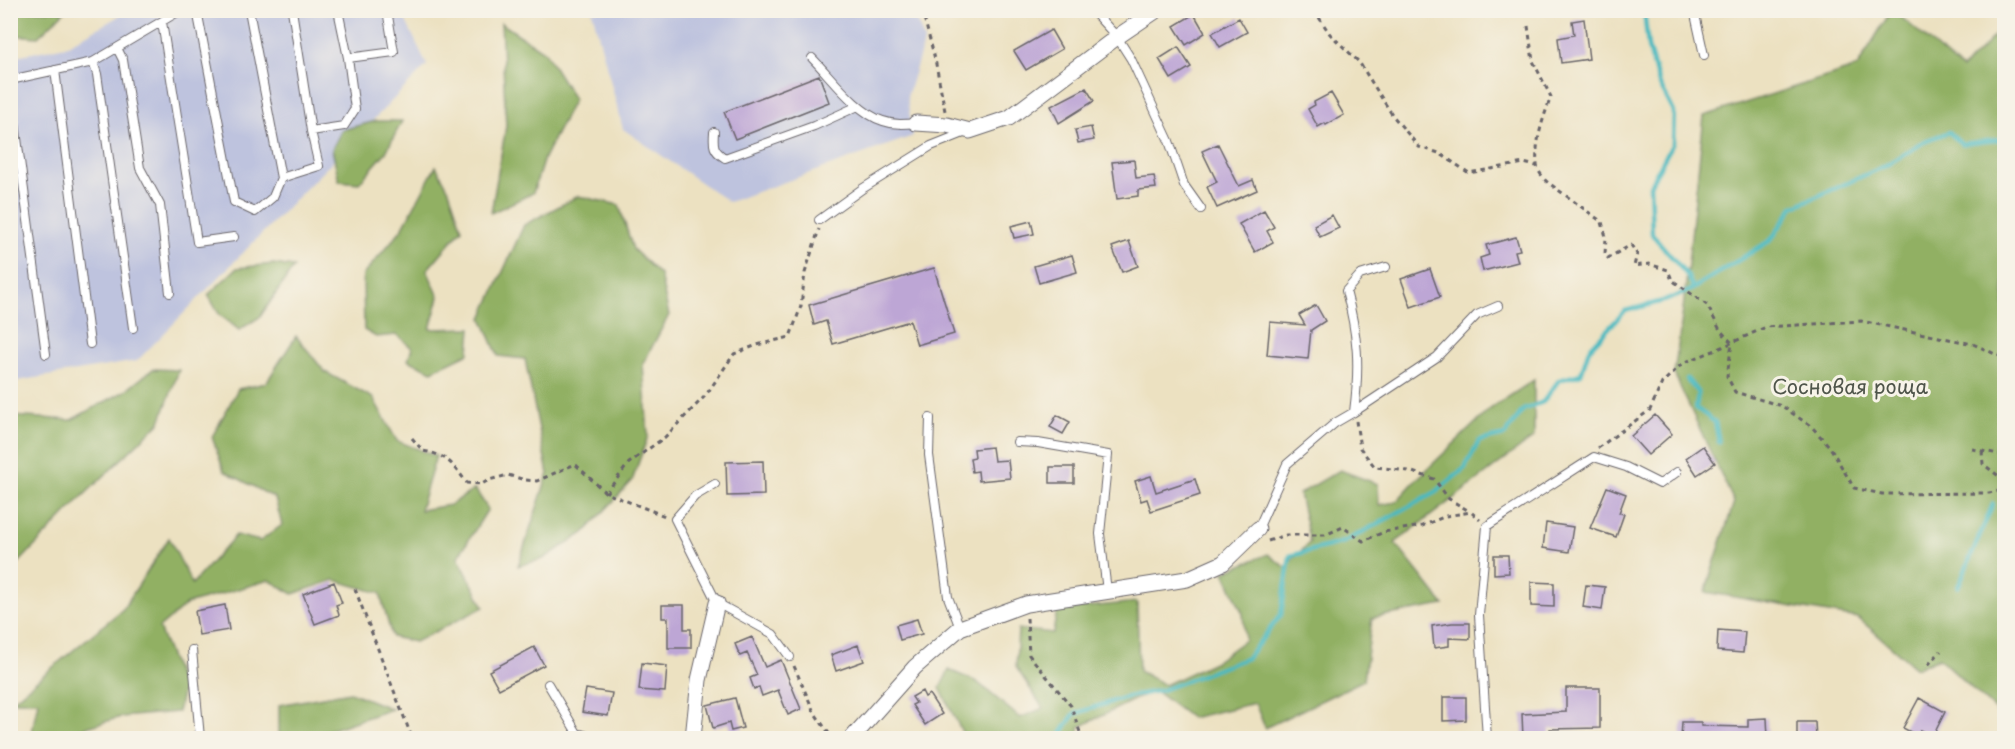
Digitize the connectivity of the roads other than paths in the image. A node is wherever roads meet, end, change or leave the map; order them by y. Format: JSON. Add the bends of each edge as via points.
{"nodes":[{"id":1,"x":181,"y":10,"type":"edge"},
{"id":2,"x":197,"y":10,"type":"edge"},
{"id":3,"x":249,"y":10,"type":"edge"},
{"id":4,"x":292,"y":10,"type":"edge"},
{"id":5,"x":338,"y":10,"type":"edge"},
{"id":6,"x":387,"y":10,"type":"edge"},
{"id":7,"x":1092,"y":10,"type":"edge"},
{"id":8,"x":1157,"y":10,"type":"edge"},
{"id":9,"x":1694,"y":10,"type":"edge"},
{"id":10,"x":162,"y":22,"type":"junction"},
{"id":11,"x":1117,"y":37,"type":"junction"},
{"id":12,"x":117,"y":48,"type":"junction"},
{"id":13,"x":1704,"y":55,"type":"dead end"},
{"id":14,"x":348,"y":58,"type":"junction"},
{"id":15,"x":812,"y":58,"type":"dead end"},
{"id":16,"x":93,"y":62,"type":"junction"},
{"id":17,"x":55,"y":70,"type":"junction"},
{"id":18,"x":10,"y":80,"type":"edge"},
{"id":19,"x":10,"y":86,"type":"edge"},
{"id":20,"x":858,"y":106,"type":"junction"},
{"id":21,"x":916,"y":123,"type":"joint"},
{"id":22,"x":311,"y":131,"type":"junction"},
{"id":23,"x":970,"y":131,"type":"junction"},
{"id":24,"x":714,"y":132,"type":"dead end"},
{"id":25,"x":281,"y":178,"type":"junction"},
{"id":26,"x":1201,"y":209,"type":"dead end"},
{"id":27,"x":819,"y":220,"type":"road end"},
{"id":28,"x":234,"y":237,"type":"dead end"},
{"id":29,"x":1386,"y":267,"type":"dead end"},
{"id":30,"x":170,"y":292,"type":"dead end"},
{"id":31,"x":1497,"y":306,"type":"dead end"},
{"id":32,"x":133,"y":328,"type":"dead end"},
{"id":33,"x":90,"y":344,"type":"dead end"},
{"id":34,"x":46,"y":354,"type":"dead end"},
{"id":35,"x":1354,"y":411,"type":"junction"},
{"id":36,"x":930,"y":418,"type":"dead end"},
{"id":37,"x":1017,"y":442,"type":"dead end"},
{"id":38,"x":1677,"y":472,"type":"dead end"},
{"id":39,"x":715,"y":484,"type":"dead end"},
{"id":40,"x":1258,"y":529,"type":"joint"},
{"id":41,"x":1107,"y":591,"type":"junction"},
{"id":42,"x":717,"y":603,"type":"junction"},
{"id":43,"x":960,"y":628,"type":"junction"},
{"id":44,"x":192,"y":650,"type":"dead end"},
{"id":45,"x":790,"y":657,"type":"road end"},
{"id":46,"x":548,"y":684,"type":"dead end"},
{"id":47,"x":575,"y":736,"type":"edge"},
{"id":48,"x":200,"y":738,"type":"edge"},
{"id":49,"x":595,"y":738,"type":"edge"},
{"id":50,"x":693,"y":738,"type":"edge"},
{"id":51,"x":852,"y":738,"type":"edge"},
{"id":52,"x":1487,"y":738,"type":"edge"}],
"edges":[{"from":1,"to":10,"type":"lane"},
{"from":2,"to":25,"type":"lane","via":[[234,202],[255,212],[273,197]]},
{"from":3,"to":25,"type":"lane"},
{"from":4,"to":22,"type":"lane"},
{"from":5,"to":14,"type":"lane"},
{"from":6,"to":14,"type":"lane","via":[[394,52]]},
{"from":7,"to":11,"type":"lane"},
{"from":8,"to":11,"type":"street"},
{"from":9,"to":13,"type":"lane"},
{"from":10,"to":12,"type":"lane"},
{"from":10,"to":28,"type":"lane","via":[[197,242]]},
{"from":11,"to":23,"type":"street","via":[[1010,118]]},
{"from":11,"to":26,"type":"lane","via":[[1150,97],[1184,185]]},
{"from":12,"to":16,"type":"lane"},
{"from":12,"to":30,"type":"lane","via":[[123,60],[140,168],[160,205]]},
{"from":14,"to":22,"type":"lane","via":[[355,109],[344,126]]},
{"from":15,"to":20,"type":"lane"},
{"from":16,"to":17,"type":"lane"},
{"from":16,"to":32,"type":"lane"},
{"from":17,"to":18,"type":"lane"},
{"from":17,"to":33,"type":"lane"},
{"from":19,"to":34,"type":"lane"},
{"from":20,"to":21,"type":"lane","via":[[881,121]]},
{"from":20,"to":24,"type":"lane","via":[[725,158],[713,144]]},
{"from":21,"to":23,"type":"street"},
{"from":22,"to":25,"type":"lane","via":[[319,166]]},
{"from":23,"to":27,"type":"lane","via":[[931,146]]},
{"from":29,"to":35,"type":"lane","via":[[1360,275],[1346,291],[1355,326],[1358,379]]},
{"from":31,"to":35,"type":"lane","via":[[1478,315],[1437,357]]},
{"from":35,"to":40,"type":"lane","via":[[1287,464]]},
{"from":36,"to":43,"type":"lane","via":[[929,455],[948,597]]},
{"from":37,"to":41,"type":"lane","via":[[1108,455],[1100,534]]},
{"from":38,"to":52,"type":"lane","via":[[1660,484],[1626,467],[1594,458],[1487,526],[1479,615]]},
{"from":39,"to":42,"type":"lane","via":[[695,496],[675,519]]},
{"from":40,"to":41,"type":"street","via":[[1223,563],[1187,579]]},
{"from":41,"to":43,"type":"street","via":[[1026,604]]},
{"from":42,"to":45,"type":"lane","via":[[773,634]]},
{"from":42,"to":50,"type":"street","via":[[699,680]]},
{"from":43,"to":51,"type":"street","via":[[915,667]]},
{"from":44,"to":48,"type":"lane"},
{"from":46,"to":47,"type":"lane"},
{"from":47,"to":49,"type":"lane"}]}
